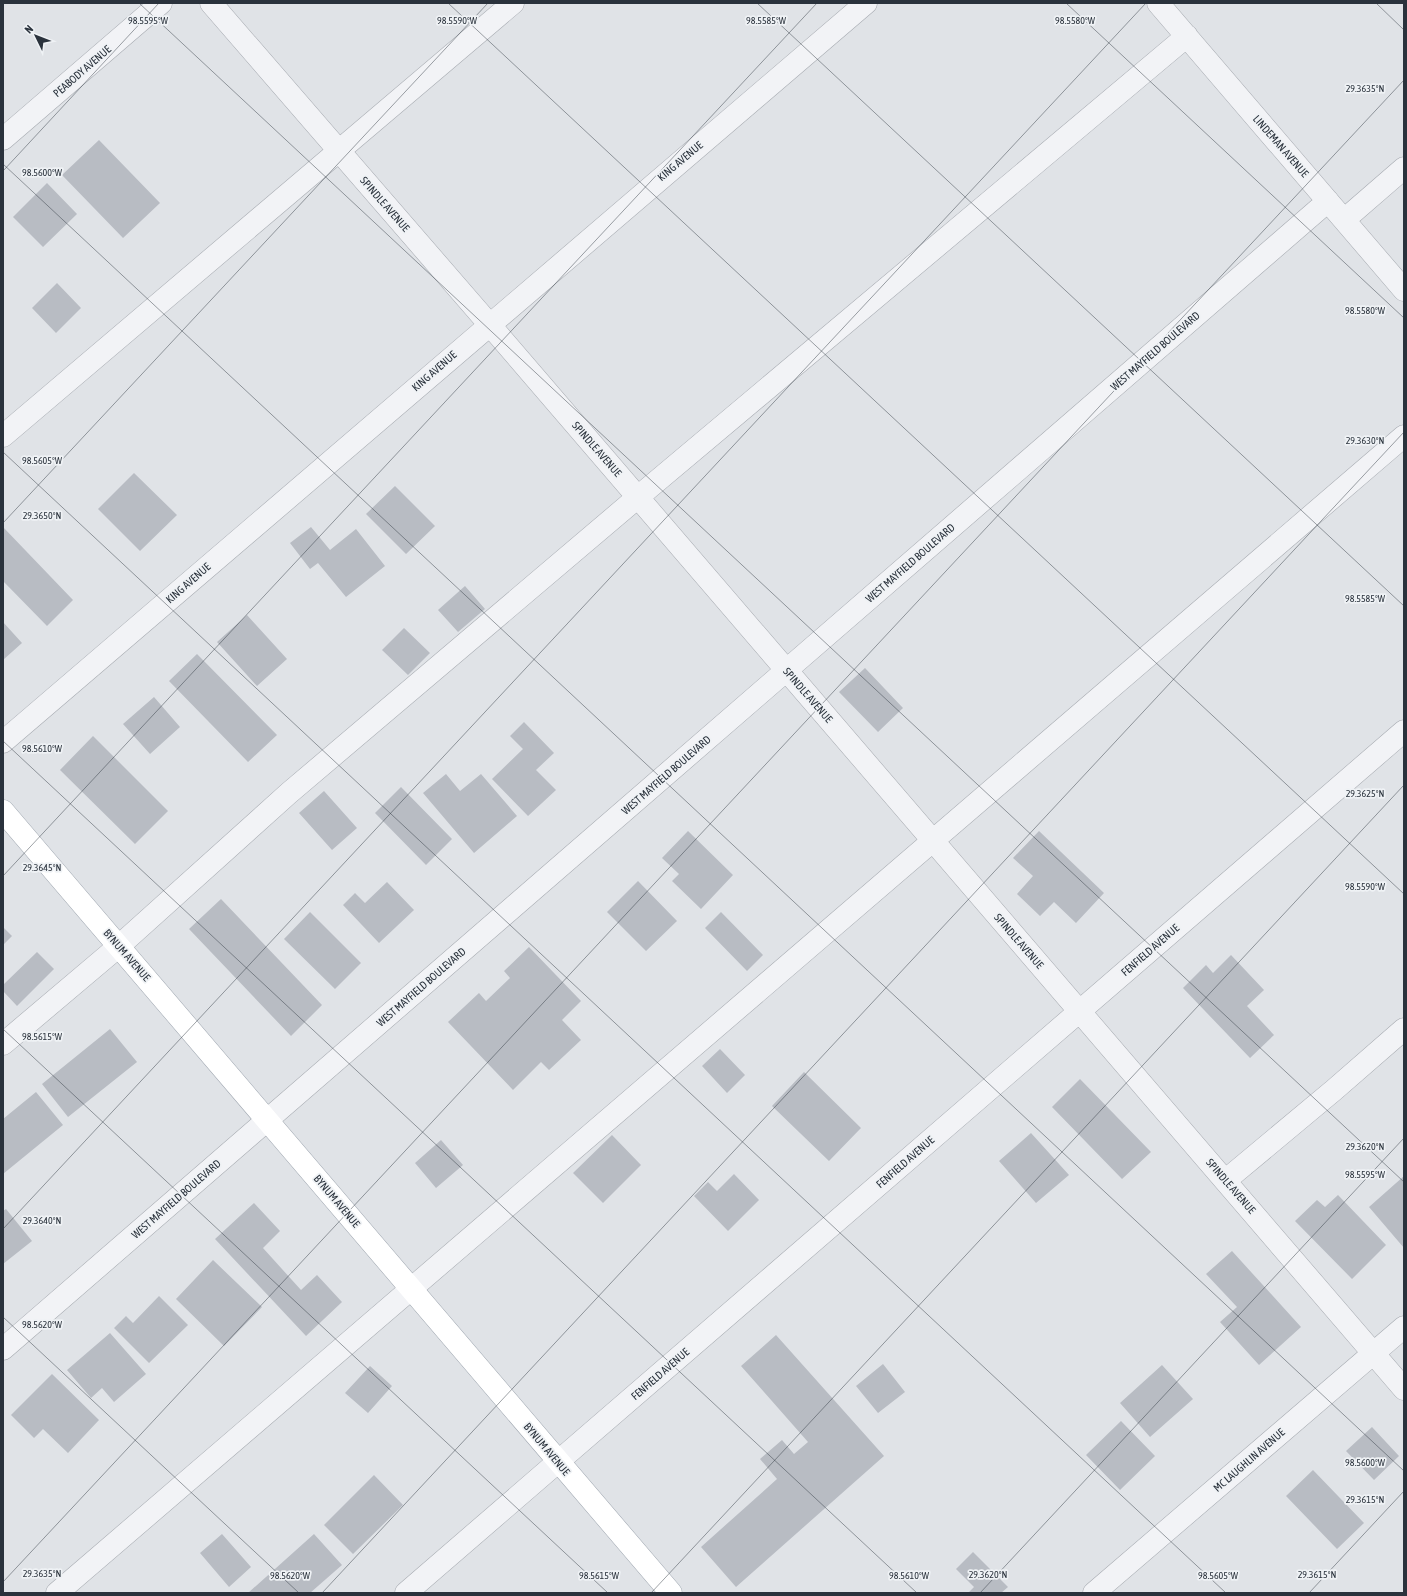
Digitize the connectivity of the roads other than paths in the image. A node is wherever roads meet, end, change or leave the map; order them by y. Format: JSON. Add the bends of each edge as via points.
{"nodes":[{"id":1,"x":162,"y":3,"type":"edge"},
{"id":2,"x":211,"y":3,"type":"edge"},
{"id":3,"x":512,"y":3,"type":"edge"},
{"id":4,"x":866,"y":3,"type":"edge"},
{"id":5,"x":1158,"y":3,"type":"edge"},
{"id":6,"x":1187,"y":36,"type":"junction"},
{"id":7,"x":3,"y":138,"type":"edge"},
{"id":8,"x":338,"y":150,"type":"junction"},
{"id":9,"x":1404,"y":168,"type":"edge"},
{"id":10,"x":1328,"y":201,"type":"junction"},
{"id":11,"x":1344,"y":220,"type":"junction"},
{"id":12,"x":1404,"y":290,"type":"edge"},
{"id":13,"x":489,"y":324,"type":"junction"},
{"id":14,"x":3,"y":436,"type":"edge"},
{"id":15,"x":1404,"y":436,"type":"edge"},
{"id":16,"x":638,"y":497,"type":"junction"},
{"id":17,"x":786,"y":670,"type":"junction"},
{"id":18,"x":1404,"y":731,"type":"edge"},
{"id":19,"x":3,"y":742,"type":"edge"},
{"id":20,"x":3,"y":811,"type":"edge"},
{"id":21,"x":934,"y":841,"type":"junction"},
{"id":22,"x":119,"y":946,"type":"junction"},
{"id":23,"x":1080,"y":1011,"type":"junction"},
{"id":24,"x":1404,"y":1029,"type":"edge"},
{"id":25,"x":3,"y":1044,"type":"edge"},
{"id":26,"x":268,"y":1120,"type":"junction"},
{"id":27,"x":1226,"y":1180,"type":"junction"},
{"id":28,"x":410,"y":1288,"type":"junction"},
{"id":29,"x":1404,"y":1327,"type":"edge"},
{"id":30,"x":3,"y":1349,"type":"edge"},
{"id":31,"x":1374,"y":1353,"type":"junction"},
{"id":32,"x":1404,"y":1389,"type":"edge"},
{"id":33,"x":558,"y":1462,"type":"junction"},
{"id":34,"x":57,"y":1593,"type":"edge"},
{"id":35,"x":406,"y":1593,"type":"edge"},
{"id":36,"x":671,"y":1593,"type":"edge"},
{"id":37,"x":1094,"y":1593,"type":"edge"}],
"edges":[{"from":1,"to":7,"type":"street","name":"PEABODY AVENUE"},
{"from":2,"to":8,"type":"street","name":"SPINDLE AVENUE"},
{"from":3,"to":8,"type":"street"},
{"from":4,"to":13,"type":"street","name":"KING AVENUE"},
{"from":5,"to":6,"type":"street","name":"LINDEMAN AVENUE"},
{"from":6,"to":10,"type":"street","name":"LINDEMAN AVENUE"},
{"from":6,"to":16,"type":"street"},
{"from":8,"to":13,"type":"street","name":"SPINDLE AVENUE"},
{"from":8,"to":14,"type":"street"},
{"from":9,"to":11,"type":"street"},
{"from":10,"to":11,"type":"street","name":"LINDEMAN AVENUE"},
{"from":10,"to":17,"type":"street","name":"WEST MAYFIELD BOULEVARD"},
{"from":11,"to":12,"type":"street","name":"LINDEMAN AVENUE"},
{"from":13,"to":16,"type":"street","name":"SPINDLE AVENUE"},
{"from":13,"to":19,"type":"street","name":"KING AVENUE"},
{"from":15,"to":21,"type":"street"},
{"from":16,"to":17,"type":"street","name":"SPINDLE AVENUE"},
{"from":16,"to":22,"type":"street","via":[[295,788]]},
{"from":17,"to":21,"type":"street","name":"SPINDLE AVENUE"},
{"from":17,"to":26,"type":"street","name":"WEST MAYFIELD BOULEVARD"},
{"from":18,"to":23,"type":"street","name":"FENFIELD AVENUE"},
{"from":20,"to":22,"type":"main road","name":"BYNUM AVENUE"},
{"from":21,"to":23,"type":"street","name":"SPINDLE AVENUE"},
{"from":21,"to":28,"type":"street"},
{"from":22,"to":25,"type":"street"},
{"from":22,"to":26,"type":"main road","name":"BYNUM AVENUE"},
{"from":23,"to":27,"type":"street","name":"SPINDLE AVENUE"},
{"from":23,"to":33,"type":"street","name":"FENFIELD AVENUE"},
{"from":24,"to":27,"type":"street"},
{"from":26,"to":28,"type":"main road","name":"BYNUM AVENUE"},
{"from":26,"to":30,"type":"street","name":"WEST MAYFIELD BOULEVARD"},
{"from":27,"to":31,"type":"street","name":"SPINDLE AVENUE"},
{"from":28,"to":33,"type":"main road","name":"BYNUM AVENUE"},
{"from":28,"to":34,"type":"street"},
{"from":29,"to":31,"type":"street","name":"MC LAUGHLIN AVENUE"},
{"from":31,"to":32,"type":"street","name":"SPINDLE AVENUE"},
{"from":31,"to":37,"type":"street","name":"MC LAUGHLIN AVENUE"},
{"from":33,"to":35,"type":"street","name":"FENFIELD AVENUE"},
{"from":33,"to":36,"type":"main road","name":"BYNUM AVENUE"}]}
